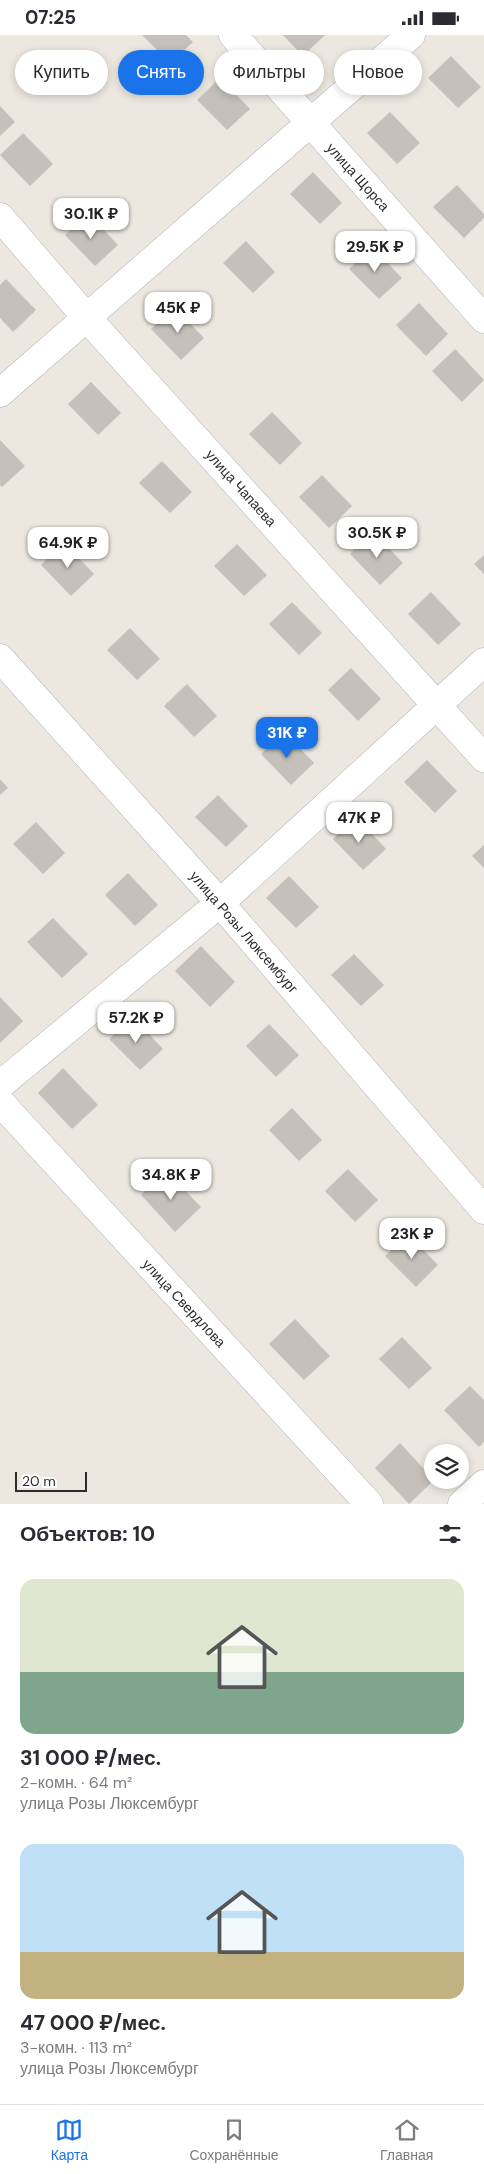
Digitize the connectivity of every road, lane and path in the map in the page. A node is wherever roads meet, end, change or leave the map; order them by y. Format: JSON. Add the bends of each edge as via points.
{"nodes":[{"id":1,"x":233,"y":35,"type":"edge"},
{"id":2,"x":412,"y":35,"type":"edge"},
{"id":3,"x":310,"y":123,"type":"junction"},
{"id":4,"x":0,"y":217,"type":"edge"},
{"id":5,"x":87,"y":318,"type":"junction"},
{"id":6,"x":484,"y":319,"type":"edge"},
{"id":7,"x":0,"y":393,"type":"edge"},
{"id":8,"x":0,"y":658,"type":"edge"},
{"id":9,"x":484,"y":662,"type":"edge"},
{"id":10,"x":436,"y":704,"type":"junction"},
{"id":11,"x":484,"y":758,"type":"edge"},
{"id":12,"x":220,"y":903,"type":"junction"},
{"id":13,"x":0,"y":1085,"type":"edge"},
{"id":14,"x":0,"y":1102,"type":"edge"},
{"id":15,"x":484,"y":1209,"type":"edge"},
{"id":16,"x":484,"y":1484,"type":"edge"},
{"id":17,"x":369,"y":1504,"type":"edge"},
{"id":18,"x":462,"y":1504,"type":"edge"}],
"edges":[{"from":1,"to":3,"type":"street","name":"улица Щорса"},
{"from":2,"to":3,"type":"street"},
{"from":3,"to":5,"type":"street"},
{"from":3,"to":6,"type":"street","name":"улица Щорса"},
{"from":4,"to":5,"type":"street","name":"улица Чапаева"},
{"from":5,"to":7,"type":"street"},
{"from":5,"to":10,"type":"street","name":"улица Чапаева"},
{"from":8,"to":12,"type":"street","name":"улица Розы Люксембург"},
{"from":9,"to":10,"type":"street"},
{"from":10,"to":11,"type":"street","name":"улица Чапаева"},
{"from":10,"to":12,"type":"street"},
{"from":12,"to":13,"type":"street"},
{"from":12,"to":15,"type":"street","name":"улица Розы Люксембург"},
{"from":14,"to":17,"type":"street","name":"улица Свердлова"},
{"from":16,"to":18,"type":"street"}]}
